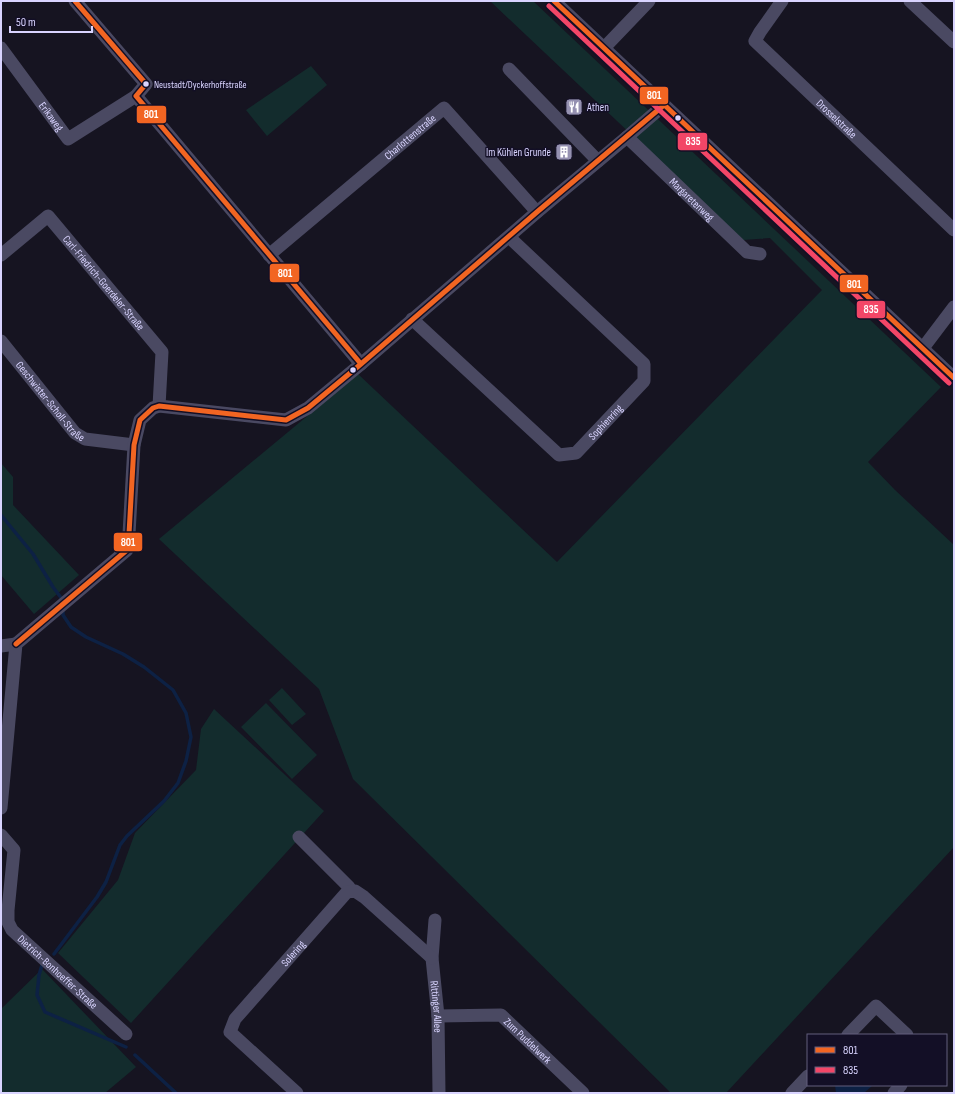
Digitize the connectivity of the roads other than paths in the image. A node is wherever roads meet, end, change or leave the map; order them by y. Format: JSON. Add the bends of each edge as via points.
{"nodes":[{"id":1,"x":76,"y":1,"type":"edge"},
{"id":2,"x":554,"y":1,"type":"edge"},
{"id":3,"x":649,"y":1,"type":"edge"},
{"id":4,"x":782,"y":1,"type":"edge"},
{"id":5,"x":910,"y":1,"type":"edge"},
{"id":6,"x":954,"y":42,"type":"edge"},
{"id":7,"x":1,"y":48,"type":"edge"},
{"id":8,"x":604,"y":48,"type":"junction"},
{"id":9,"x":509,"y":69,"type":"dead end"},
{"id":10,"x":136,"y":96,"type":"junction"},
{"id":11,"x":664,"y":105,"type":"junction"},
{"id":12,"x":627,"y":137,"type":"junction"},
{"id":13,"x":598,"y":161,"type":"junction"},
{"id":14,"x":537,"y":212,"type":"junction"},
{"id":15,"x":954,"y":230,"type":"edge"},
{"id":16,"x":509,"y":237,"type":"junction"},
{"id":17,"x":2,"y":254,"type":"edge"},
{"id":18,"x":760,"y":254,"type":"dead end"},
{"id":19,"x":269,"y":255,"type":"junction"},
{"id":20,"x":954,"y":307,"type":"edge"},
{"id":21,"x":412,"y":319,"type":"junction"},
{"id":22,"x":1,"y":341,"type":"edge"},
{"id":23,"x":923,"y":348,"type":"junction"},
{"id":24,"x":361,"y":364,"type":"junction"},
{"id":25,"x":954,"y":378,"type":"edge"},
{"id":26,"x":159,"y":406,"type":"junction"},
{"id":27,"x":134,"y":445,"type":"junction"},
{"id":28,"x":16,"y":644,"type":"junction"},
{"id":29,"x":1,"y":646,"type":"edge"},
{"id":30,"x":1,"y":808,"type":"edge"},
{"id":31,"x":1,"y":835,"type":"edge"},
{"id":32,"x":299,"y":837,"type":"dead end"},
{"id":33,"x":350,"y":892,"type":"junction"},
{"id":34,"x":4,"y":909,"type":"edge"},
{"id":35,"x":435,"y":920,"type":"dead end"},
{"id":36,"x":432,"y":958,"type":"junction"},
{"id":37,"x":438,"y":1016,"type":"junction"},
{"id":38,"x":126,"y":1034,"type":"dead end"},
{"id":39,"x":849,"y":1034,"type":"edge"},
{"id":40,"x":906,"y":1034,"type":"edge"},
{"id":41,"x":807,"y":1077,"type":"edge"},
{"id":42,"x":297,"y":1093,"type":"edge"},
{"id":43,"x":439,"y":1093,"type":"edge"},
{"id":44,"x":583,"y":1093,"type":"edge"},
{"id":45,"x":792,"y":1093,"type":"edge"}],
"edges":[{"from":1,"to":10,"type":"street","via":[[146,84]]},
{"from":2,"to":8,"type":"street"},
{"from":3,"to":8,"type":"street"},
{"from":4,"to":15,"type":"street","name":"Drosselstraße","via":[[755,41]]},
{"from":5,"to":6,"type":"street"},
{"from":7,"to":10,"type":"street","name":"Erikaweg","via":[[68,139]]},
{"from":8,"to":11,"type":"street"},
{"from":9,"to":13,"type":"street"},
{"from":10,"to":19,"type":"street"},
{"from":11,"to":12,"type":"street"},
{"from":11,"to":23,"type":"street"},
{"from":12,"to":13,"type":"street"},
{"from":12,"to":18,"type":"street","name":"Margaretenweg","via":[[747,252]]},
{"from":13,"to":14,"type":"street"},
{"from":14,"to":16,"type":"street"},
{"from":14,"to":19,"type":"street","name":"Charlottenstraße","via":[[444,108]]},
{"from":16,"to":21,"type":"street"},
{"from":16,"to":21,"type":"street","name":"Sophienring","via":[[644,364],[644,381],[576,453],[559,455]]},
{"from":17,"to":26,"type":"street","name":"Carl-Friedrich-Goerdeler-Straße","via":[[48,216],[162,352]]},
{"from":19,"to":24,"type":"street"},
{"from":20,"to":23,"type":"street"},
{"from":21,"to":24,"type":"street"},
{"from":22,"to":27,"type":"street","name":"Geschwister-Scholl-Straße","via":[[75,433],[84,439]]},
{"from":23,"to":25,"type":"street"},
{"from":24,"to":26,"type":"street","via":[[308,408],[286,420]]},
{"from":26,"to":27,"type":"street","via":[[140,420]]},
{"from":27,"to":28,"type":"street","via":[[127,550]]},
{"from":28,"to":29,"type":"street"},
{"from":28,"to":30,"type":"street"},
{"from":31,"to":34,"type":"street","name":"Dietrich-Bonhoeffer-Straße","via":[[14,850]]},
{"from":32,"to":33,"type":"street","via":[[349,887]]},
{"from":33,"to":36,"type":"street","via":[[355,891],[364,897]]},
{"from":33,"to":42,"type":"street","name":"Solering","via":[[347,892],[235,1019],[230,1032]]},
{"from":34,"to":38,"type":"street","name":"Dietrich-Bonhoeffer-Straße","via":[[12,930]]},
{"from":35,"to":36,"type":"street","name":"Rittinger Allee"},
{"from":36,"to":37,"type":"street","name":"Rittinger Allee"},
{"from":37,"to":43,"type":"street","name":"Rittinger Allee"},
{"from":37,"to":44,"type":"street","name":"Zum Puddelwerk","via":[[501,1015]]},
{"from":39,"to":40,"type":"street","via":[[876,1006]]},
{"from":41,"to":45,"type":"street"}]}
